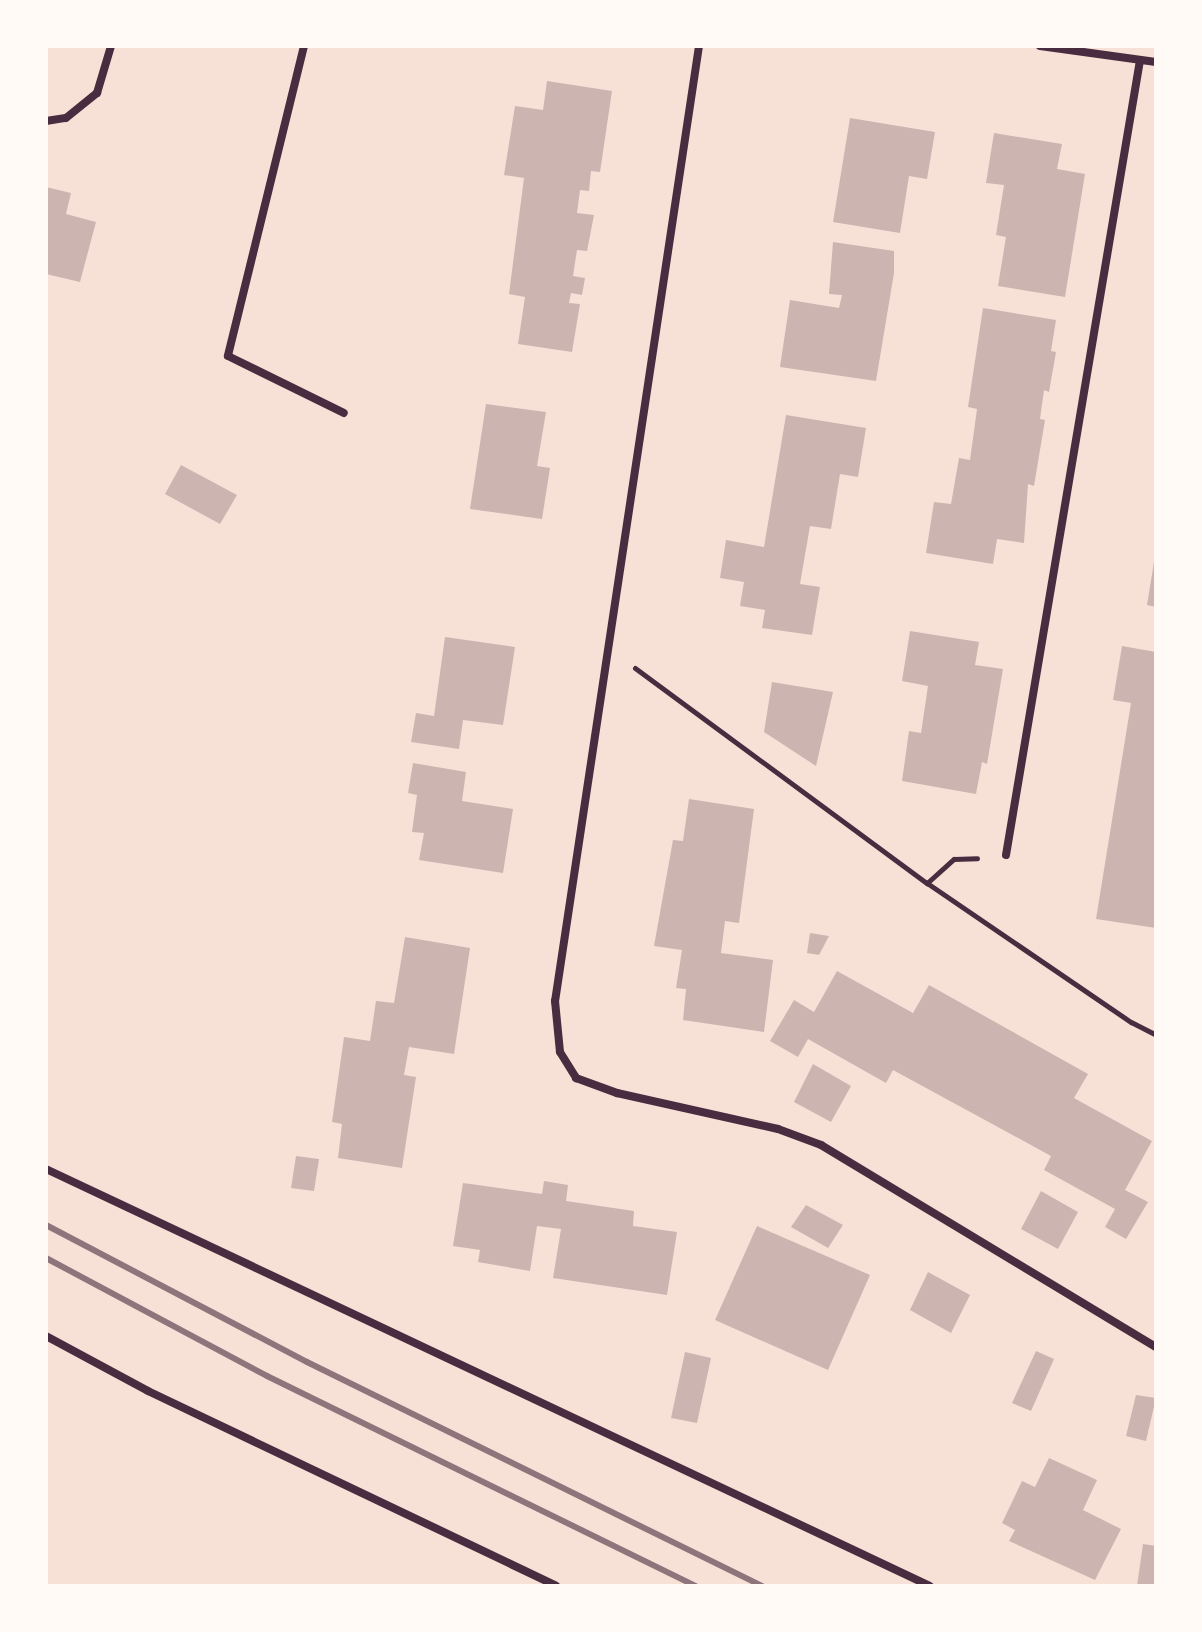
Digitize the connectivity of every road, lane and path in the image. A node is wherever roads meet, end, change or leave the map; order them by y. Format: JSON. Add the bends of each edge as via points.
{"nodes":[{"id":1,"x":111,"y":46,"type":"edge"},
{"id":2,"x":304,"y":46,"type":"edge"},
{"id":3,"x":699,"y":46,"type":"edge"},
{"id":4,"x":1040,"y":46,"type":"edge"},
{"id":5,"x":1140,"y":60,"type":"junction"},
{"id":6,"x":1156,"y":62,"type":"edge"},
{"id":7,"x":46,"y":121,"type":"edge"},
{"id":8,"x":344,"y":413,"type":"dead end"},
{"id":9,"x":608,"y":649,"type":"junction"},
{"id":10,"x":1006,"y":855,"type":"joint"},
{"id":11,"x":927,"y":883,"type":"junction"},
{"id":12,"x":1156,"y":1035,"type":"edge"},
{"id":13,"x":46,"y":1169,"type":"edge"},
{"id":14,"x":46,"y":1336,"type":"edge"},
{"id":15,"x":1156,"y":1347,"type":"edge"},
{"id":16,"x":556,"y":1586,"type":"edge"},
{"id":17,"x":930,"y":1586,"type":"edge"}],
"edges":[{"from":1,"to":7,"type":"street","via":[[97,93],[66,118]]},
{"from":2,"to":8,"type":"street","via":[[228,356]]},
{"from":3,"to":9,"type":"street"},
{"from":4,"to":5,"type":"street"},
{"from":5,"to":6,"type":"street"},
{"from":5,"to":10,"type":"street"},
{"from":9,"to":11,"type":"path"},
{"from":9,"to":15,"type":"street","via":[[555,1001],[560,1052],[576,1078],[617,1093],[778,1129],[821,1145]]},
{"from":10,"to":11,"type":"path","via":[[954,859]]},
{"from":11,"to":12,"type":"path"},
{"from":13,"to":17,"type":"street"},
{"from":14,"to":16,"type":"street","via":[[148,1391]]}]}
